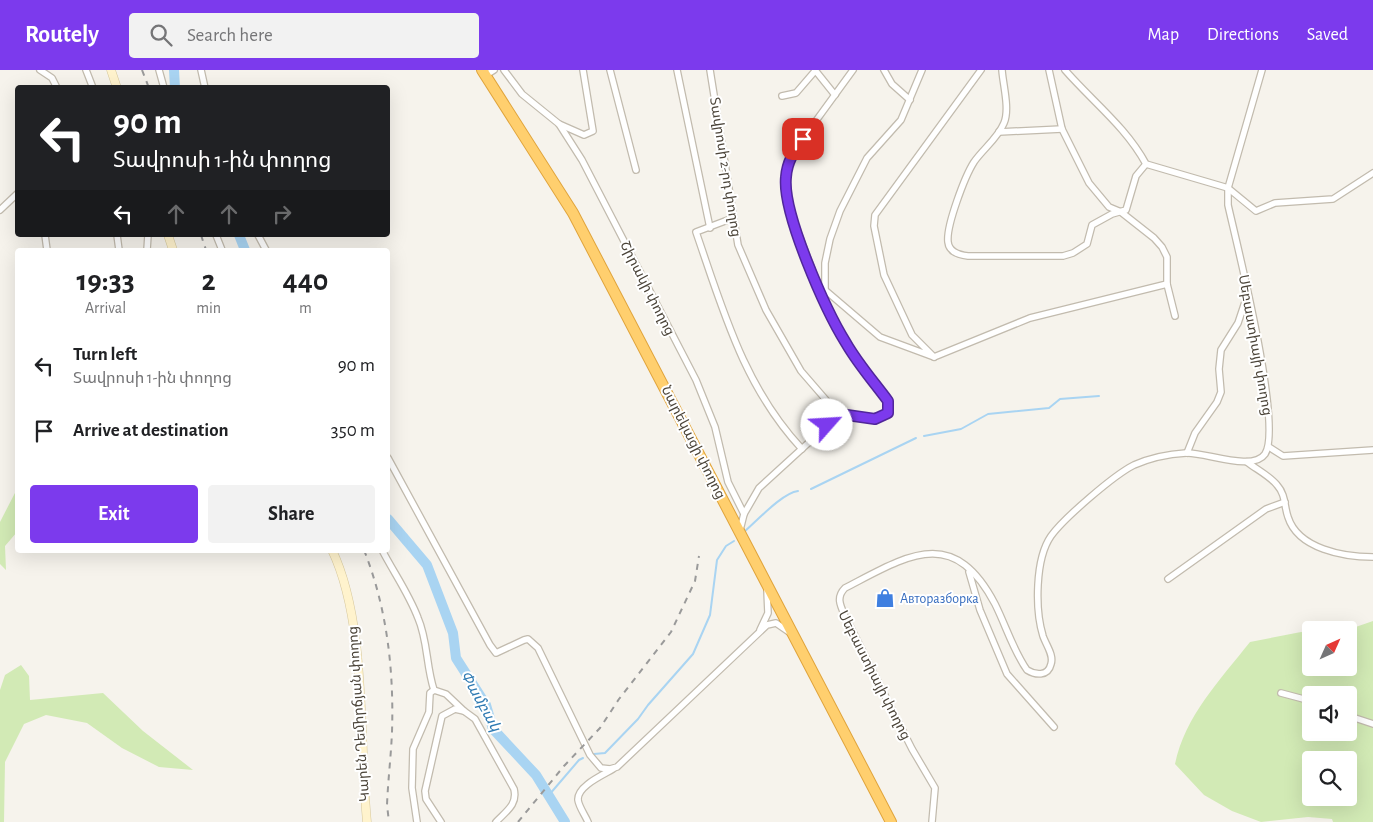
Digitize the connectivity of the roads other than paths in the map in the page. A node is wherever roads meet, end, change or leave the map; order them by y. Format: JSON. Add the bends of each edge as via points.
{"nodes":[{"id":1,"x":40,"y":70,"type":"edge"},
{"id":2,"x":86,"y":70,"type":"edge"},
{"id":3,"x":111,"y":70,"type":"edge"},
{"id":4,"x":160,"y":70,"type":"edge"},
{"id":5,"x":201,"y":70,"type":"edge"},
{"id":6,"x":504,"y":70,"type":"edge"},
{"id":7,"x":583,"y":70,"type":"edge"},
{"id":8,"x":610,"y":70,"type":"edge"},
{"id":9,"x":677,"y":70,"type":"edge"},
{"id":10,"x":710,"y":70,"type":"edge"},
{"id":11,"x":815,"y":70,"type":"edge"},
{"id":12,"x":853,"y":70,"type":"edge"},
{"id":13,"x":884,"y":70,"type":"edge"},
{"id":14,"x":922,"y":70,"type":"edge"},
{"id":15,"x":981,"y":70,"type":"edge"},
{"id":16,"x":1002,"y":70,"type":"edge"},
{"id":17,"x":1049,"y":70,"type":"edge"},
{"id":18,"x":1065,"y":70,"type":"edge"},
{"id":19,"x":1262,"y":70,"type":"edge"},
{"id":20,"x":487,"y":72,"type":"edge"},
{"id":21,"x":56,"y":85,"type":"edge"},
{"id":22,"x":92,"y":85,"type":"edge"},
{"id":23,"x":116,"y":85,"type":"edge"},
{"id":24,"x":163,"y":85,"type":"edge"},
{"id":25,"x":204,"y":85,"type":"edge"},
{"id":26,"x":782,"y":96,"type":"dead end"},
{"id":27,"x":835,"y":96,"type":"junction"},
{"id":28,"x":910,"y":100,"type":"junction"},
{"id":29,"x":559,"y":124,"type":"junction"},
{"id":30,"x":1062,"y":129,"type":"junction"},
{"id":31,"x":999,"y":132,"type":"junction"},
{"id":32,"x":1146,"y":164,"type":"junction"},
{"id":33,"x":636,"y":170,"type":"dead end"},
{"id":34,"x":1373,"y":173,"type":"edge"},
{"id":35,"x":1228,"y":188,"type":"junction"},
{"id":36,"x":15,"y":196,"type":"edge"},
{"id":37,"x":0,"y":210,"type":"edge"},
{"id":38,"x":1120,"y":212,"type":"junction"},
{"id":39,"x":733,"y":218,"type":"junction"},
{"id":40,"x":710,"y":228,"type":"junction"},
{"id":41,"x":1167,"y":284,"type":"junction"},
{"id":42,"x":822,"y":291,"type":"junction"},
{"id":43,"x":1247,"y":294,"type":"junction"},
{"id":44,"x":1175,"y":316,"type":"dead end"},
{"id":45,"x":934,"y":357,"type":"junction"},
{"id":46,"x":840,"y":414,"type":"junction"},
{"id":47,"x":1268,"y":447,"type":"junction"},
{"id":48,"x":802,"y":449,"type":"junction"},
{"id":49,"x":1373,"y":450,"type":"edge"},
{"id":50,"x":1187,"y":453,"type":"junction"},
{"id":51,"x":390,"y":462,"type":"edge"},
{"id":52,"x":1247,"y":462,"type":"junction"},
{"id":53,"x":1285,"y":502,"type":"junction"},
{"id":54,"x":744,"y":514,"type":"junction"},
{"id":55,"x":739,"y":532,"type":"junction"},
{"id":56,"x":333,"y":553,"type":"edge"},
{"id":57,"x":384,"y":553,"type":"edge"},
{"id":58,"x":1373,"y":557,"type":"edge"},
{"id":59,"x":968,"y":568,"type":"junction"},
{"id":60,"x":1168,"y":579,"type":"dead end"},
{"id":61,"x":766,"y":582,"type":"junction"},
{"id":62,"x":758,"y":634,"type":"junction"},
{"id":63,"x":794,"y":636,"type":"junction"},
{"id":64,"x":434,"y":690,"type":"junction"},
{"id":65,"x":1282,"y":693,"type":"dead end"},
{"id":66,"x":1302,"y":699,"type":"edge"},
{"id":67,"x":464,"y":711,"type":"junction"},
{"id":68,"x":1357,"y":719,"type":"edge"},
{"id":69,"x":1373,"y":724,"type":"edge"},
{"id":70,"x":1054,"y":727,"type":"dead end"},
{"id":71,"x":614,"y":768,"type":"junction"},
{"id":72,"x":367,"y":822,"type":"edge"},
{"id":73,"x":416,"y":822,"type":"edge"},
{"id":74,"x":441,"y":822,"type":"edge"},
{"id":75,"x":496,"y":822,"type":"edge"},
{"id":76,"x":588,"y":822,"type":"edge"},
{"id":77,"x":891,"y":822,"type":"edge"},
{"id":78,"x":932,"y":822,"type":"edge"}],
"edges":[{"from":1,"to":21,"type":"street","via":[[52,78]]},
{"from":2,"to":22,"type":"street"},
{"from":3,"to":23,"type":"main road"},
{"from":4,"to":24,"type":"street"},
{"from":5,"to":25,"type":"street"},
{"from":6,"to":29,"type":"street","name":"Շիրակի փողոց","via":[[522,94]]},
{"from":7,"to":29,"type":"street","via":[[593,131],[584,135]]},
{"from":8,"to":33,"type":"street"},
{"from":9,"to":40,"type":"street"},
{"from":10,"to":39,"type":"street","name":"Տավրոսի 2-րդ փողոց"},
{"from":11,"to":26,"type":"street","via":[[796,93]]},
{"from":11,"to":27,"type":"street"},
{"from":12,"to":27,"type":"street"},
{"from":13,"to":28,"type":"street","via":[[892,84]]},
{"from":14,"to":28,"type":"street"},
{"from":15,"to":45,"type":"street","via":[[875,215],[874,226],[884,275],[912,335]]},
{"from":16,"to":31,"type":"street","via":[[1006,117]]},
{"from":17,"to":30,"type":"street"},
{"from":18,"to":32,"type":"street","via":[[1136,145]]},
{"from":19,"to":35,"type":"street","name":"Սեբաստիայի փողոց"},
{"from":20,"to":55,"type":"highway","name":"Նարեկացի փողոց","via":[[573,213]]},
{"from":27,"to":42,"type":"street","via":[[794,151],[786,177],[789,209]]},
{"from":28,"to":42,"type":"street","via":[[901,120],[868,158],[840,211],[830,239]]},
{"from":29,"to":54,"type":"street","name":"Շիրակի փողոց","via":[[582,160],[696,380],[715,427],[728,482]]},
{"from":30,"to":31,"type":"street"},
{"from":30,"to":38,"type":"street","via":[[1090,183],[1110,207]]},
{"from":31,"to":38,"type":"street","via":[[963,183],[948,243],[960,256],[1063,256],[1082,248],[1090,238],[1092,225]]},
{"from":32,"to":35,"type":"street"},
{"from":32,"to":38,"type":"street","via":[[1138,172],[1126,210]]},
{"from":34,"to":35,"type":"street","via":[[1333,199],[1275,203],[1256,211]]},
{"from":35,"to":43,"type":"street","name":"Սեբաստիայի փողոց","via":[[1228,205]]},
{"from":36,"to":37,"type":"street"},
{"from":38,"to":41,"type":"street","via":[[1162,247],[1167,257]]},
{"from":39,"to":40,"type":"street"},
{"from":39,"to":46,"type":"street","name":"Տավրոսի 2-րդ փողոց","via":[[738,245],[750,276],[786,348],[822,397]]},
{"from":40,"to":48,"type":"street","via":[[696,232],[734,342],[779,424]]},
{"from":41,"to":44,"type":"street"},
{"from":41,"to":45,"type":"street","via":[[1030,318]]},
{"from":42,"to":45,"type":"street","via":[[880,337]]},
{"from":42,"to":46,"type":"street","via":[[844,341],[890,407],[888,413],[875,419]]},
{"from":43,"to":47,"type":"street","name":"Սեբաստիայի փողոց","via":[[1269,412]]},
{"from":43,"to":50,"type":"street","via":[[1238,323],[1222,350],[1219,368],[1221,392],[1195,433]]},
{"from":46,"to":48,"type":"street"},
{"from":47,"to":49,"type":"street","via":[[1283,456]]},
{"from":47,"to":52,"type":"street","via":[[1260,459]]},
{"from":48,"to":54,"type":"street","via":[[759,488]]},
{"from":50,"to":52,"type":"street","name":"Սեբաստիայի փողոց"},
{"from":50,"to":59,"type":"street","name":"Սեբաստիայի փողոց","via":[[1150,459],[1133,466],[1050,537],[1038,589],[1040,622],[1052,659],[1046,672],[1038,675],[1027,670],[994,603]]},
{"from":51,"to":71,"type":"street","via":[[490,645],[496,653],[524,640],[532,642],[538,648],[593,759],[601,768]]},
{"from":52,"to":53,"type":"street","via":[[1277,484]]},
{"from":53,"to":58,"type":"street","via":[[1288,518],[1300,537],[1336,553]]},
{"from":53,"to":60,"type":"street","via":[[1266,509]]},
{"from":54,"to":55,"type":"street"},
{"from":55,"to":61,"type":"highway","name":"Նարեկացի փողոց"},
{"from":56,"to":72,"type":"main road","name":"Կարեն Դեմիրճյան փողոց","via":[[346,589],[353,627]]},
{"from":57,"to":64,"type":"street","via":[[418,618],[426,640]]},
{"from":59,"to":70,"type":"street","via":[[980,610],[1006,674]]},
{"from":59,"to":78,"type":"street","name":"Սեբաստիայի փողոց","via":[[962,561],[949,556],[901,558],[845,588],[840,596],[840,606],[935,788]]},
{"from":61,"to":62,"type":"street","via":[[768,613]]},
{"from":61,"to":63,"type":"highway","name":"Նարեկացի փողոց"},
{"from":62,"to":63,"type":"street","via":[[767,625],[776,623]]},
{"from":62,"to":71,"type":"street"},
{"from":63,"to":77,"type":"highway","name":"Նարեկացի փողոց"},
{"from":64,"to":67,"type":"street","via":[[446,694]]},
{"from":64,"to":73,"type":"street","via":[[430,692],[429,712],[413,749],[411,769]]},
{"from":65,"to":66,"type":"street"},
{"from":67,"to":74,"type":"street","via":[[455,709],[442,716],[425,792]]},
{"from":67,"to":75,"type":"street","via":[[475,719],[515,795],[512,806]]},
{"from":68,"to":69,"type":"street"},
{"from":71,"to":76,"type":"street","via":[[585,787],[578,796]]}]}
